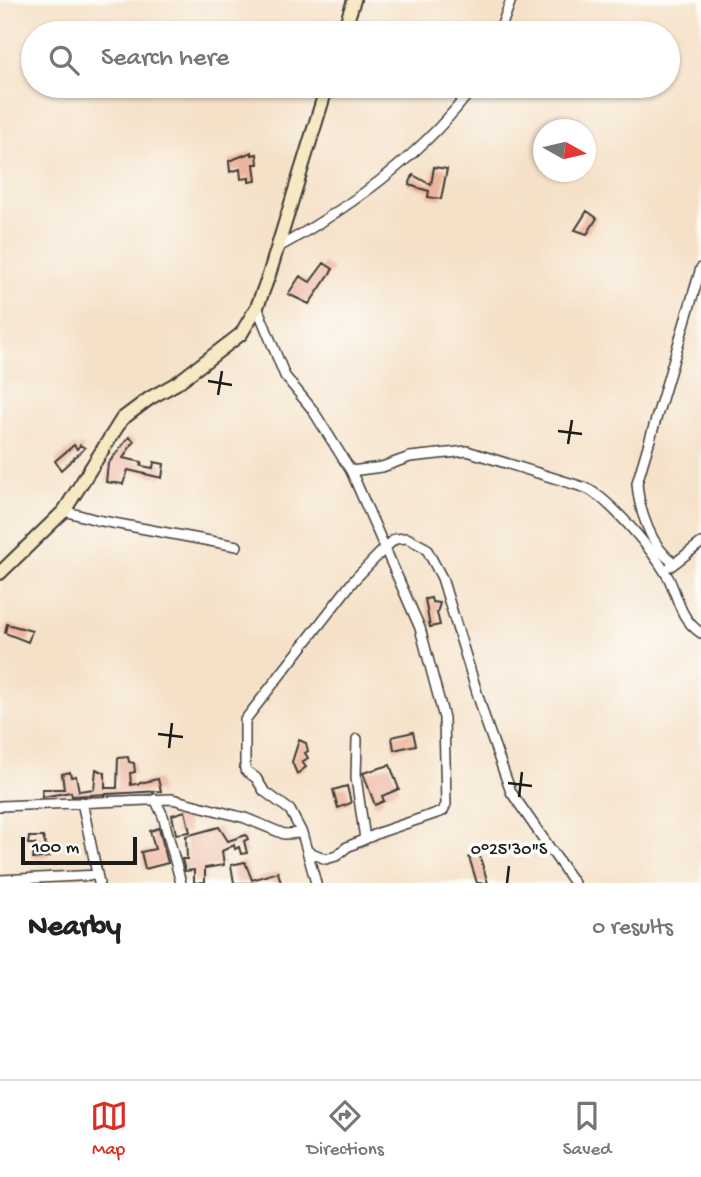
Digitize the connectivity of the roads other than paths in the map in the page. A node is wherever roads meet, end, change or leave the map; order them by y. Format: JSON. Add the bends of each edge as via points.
{"nodes":[{"id":1,"x":354,"y":0,"type":"edge"},
{"id":2,"x":511,"y":0,"type":"edge"},
{"id":3,"x":348,"y":21,"type":"edge"},
{"id":4,"x":503,"y":21,"type":"edge"},
{"id":5,"x":323,"y":98,"type":"edge"},
{"id":6,"x":464,"y":98,"type":"edge"},
{"id":7,"x":277,"y":248,"type":"junction"},
{"id":8,"x":701,"y":268,"type":"edge"},
{"id":9,"x":257,"y":307,"type":"junction"},
{"id":10,"x":351,"y":471,"type":"junction"},
{"id":11,"x":64,"y":511,"type":"junction"},
{"id":12,"x":701,"y":543,"type":"edge"},
{"id":13,"x":237,"y":546,"type":"dead end"},
{"id":14,"x":386,"y":547,"type":"junction"},
{"id":15,"x":674,"y":563,"type":"junction"},
{"id":16,"x":664,"y":571,"type":"junction"},
{"id":17,"x":0,"y":573,"type":"edge"},
{"id":18,"x":701,"y":633,"type":"edge"},
{"id":19,"x":357,"y":739,"type":"dead end"},
{"id":20,"x":155,"y":799,"type":"junction"},
{"id":21,"x":82,"y":802,"type":"junction"},
{"id":22,"x":0,"y":806,"type":"edge"},
{"id":23,"x":302,"y":833,"type":"junction"},
{"id":24,"x":365,"y":839,"type":"junction"},
{"id":25,"x":307,"y":851,"type":"junction"},
{"id":26,"x":98,"y":879,"type":"edge"},
{"id":27,"x":0,"y":880,"type":"edge"},
{"id":28,"x":181,"y":883,"type":"edge"},
{"id":29,"x":316,"y":883,"type":"edge"},
{"id":30,"x":574,"y":883,"type":"edge"}],
"edges":[{"from":1,"to":3,"type":"street"},
{"from":2,"to":4,"type":"street"},
{"from":5,"to":7,"type":"street"},
{"from":6,"to":7,"type":"street","via":[[443,125],[372,187],[343,210]]},
{"from":7,"to":9,"type":"street"},
{"from":8,"to":15,"type":"street","via":[[637,484],[638,503],[660,554]]},
{"from":9,"to":10,"type":"street","via":[[285,376],[318,416]]},
{"from":9,"to":11,"type":"street","via":[[241,334],[221,351],[122,419]]},
{"from":10,"to":14,"type":"street"},
{"from":10,"to":16,"type":"street","via":[[410,457],[467,451],[573,483],[596,493]]},
{"from":11,"to":13,"type":"street"},
{"from":11,"to":17,"type":"street"},
{"from":12,"to":15,"type":"street"},
{"from":14,"to":23,"type":"street","via":[[354,580],[245,720],[245,770],[290,810]]},
{"from":14,"to":24,"type":"street","via":[[420,628],[444,718],[446,804],[443,811]]},
{"from":14,"to":30,"type":"street","via":[[407,538],[418,542],[433,558],[504,777]]},
{"from":15,"to":16,"type":"street"},
{"from":16,"to":18,"type":"street","via":[[680,612]]},
{"from":19,"to":24,"type":"street","via":[[356,778]]},
{"from":20,"to":21,"type":"street"},
{"from":20,"to":23,"type":"street","via":[[209,807],[284,834]]},
{"from":20,"to":28,"type":"street"},
{"from":21,"to":22,"type":"street"},
{"from":21,"to":26,"type":"street"},
{"from":23,"to":25,"type":"street"},
{"from":24,"to":25,"type":"street","via":[[326,859]]},
{"from":25,"to":29,"type":"street"},
{"from":26,"to":27,"type":"street"}]}
